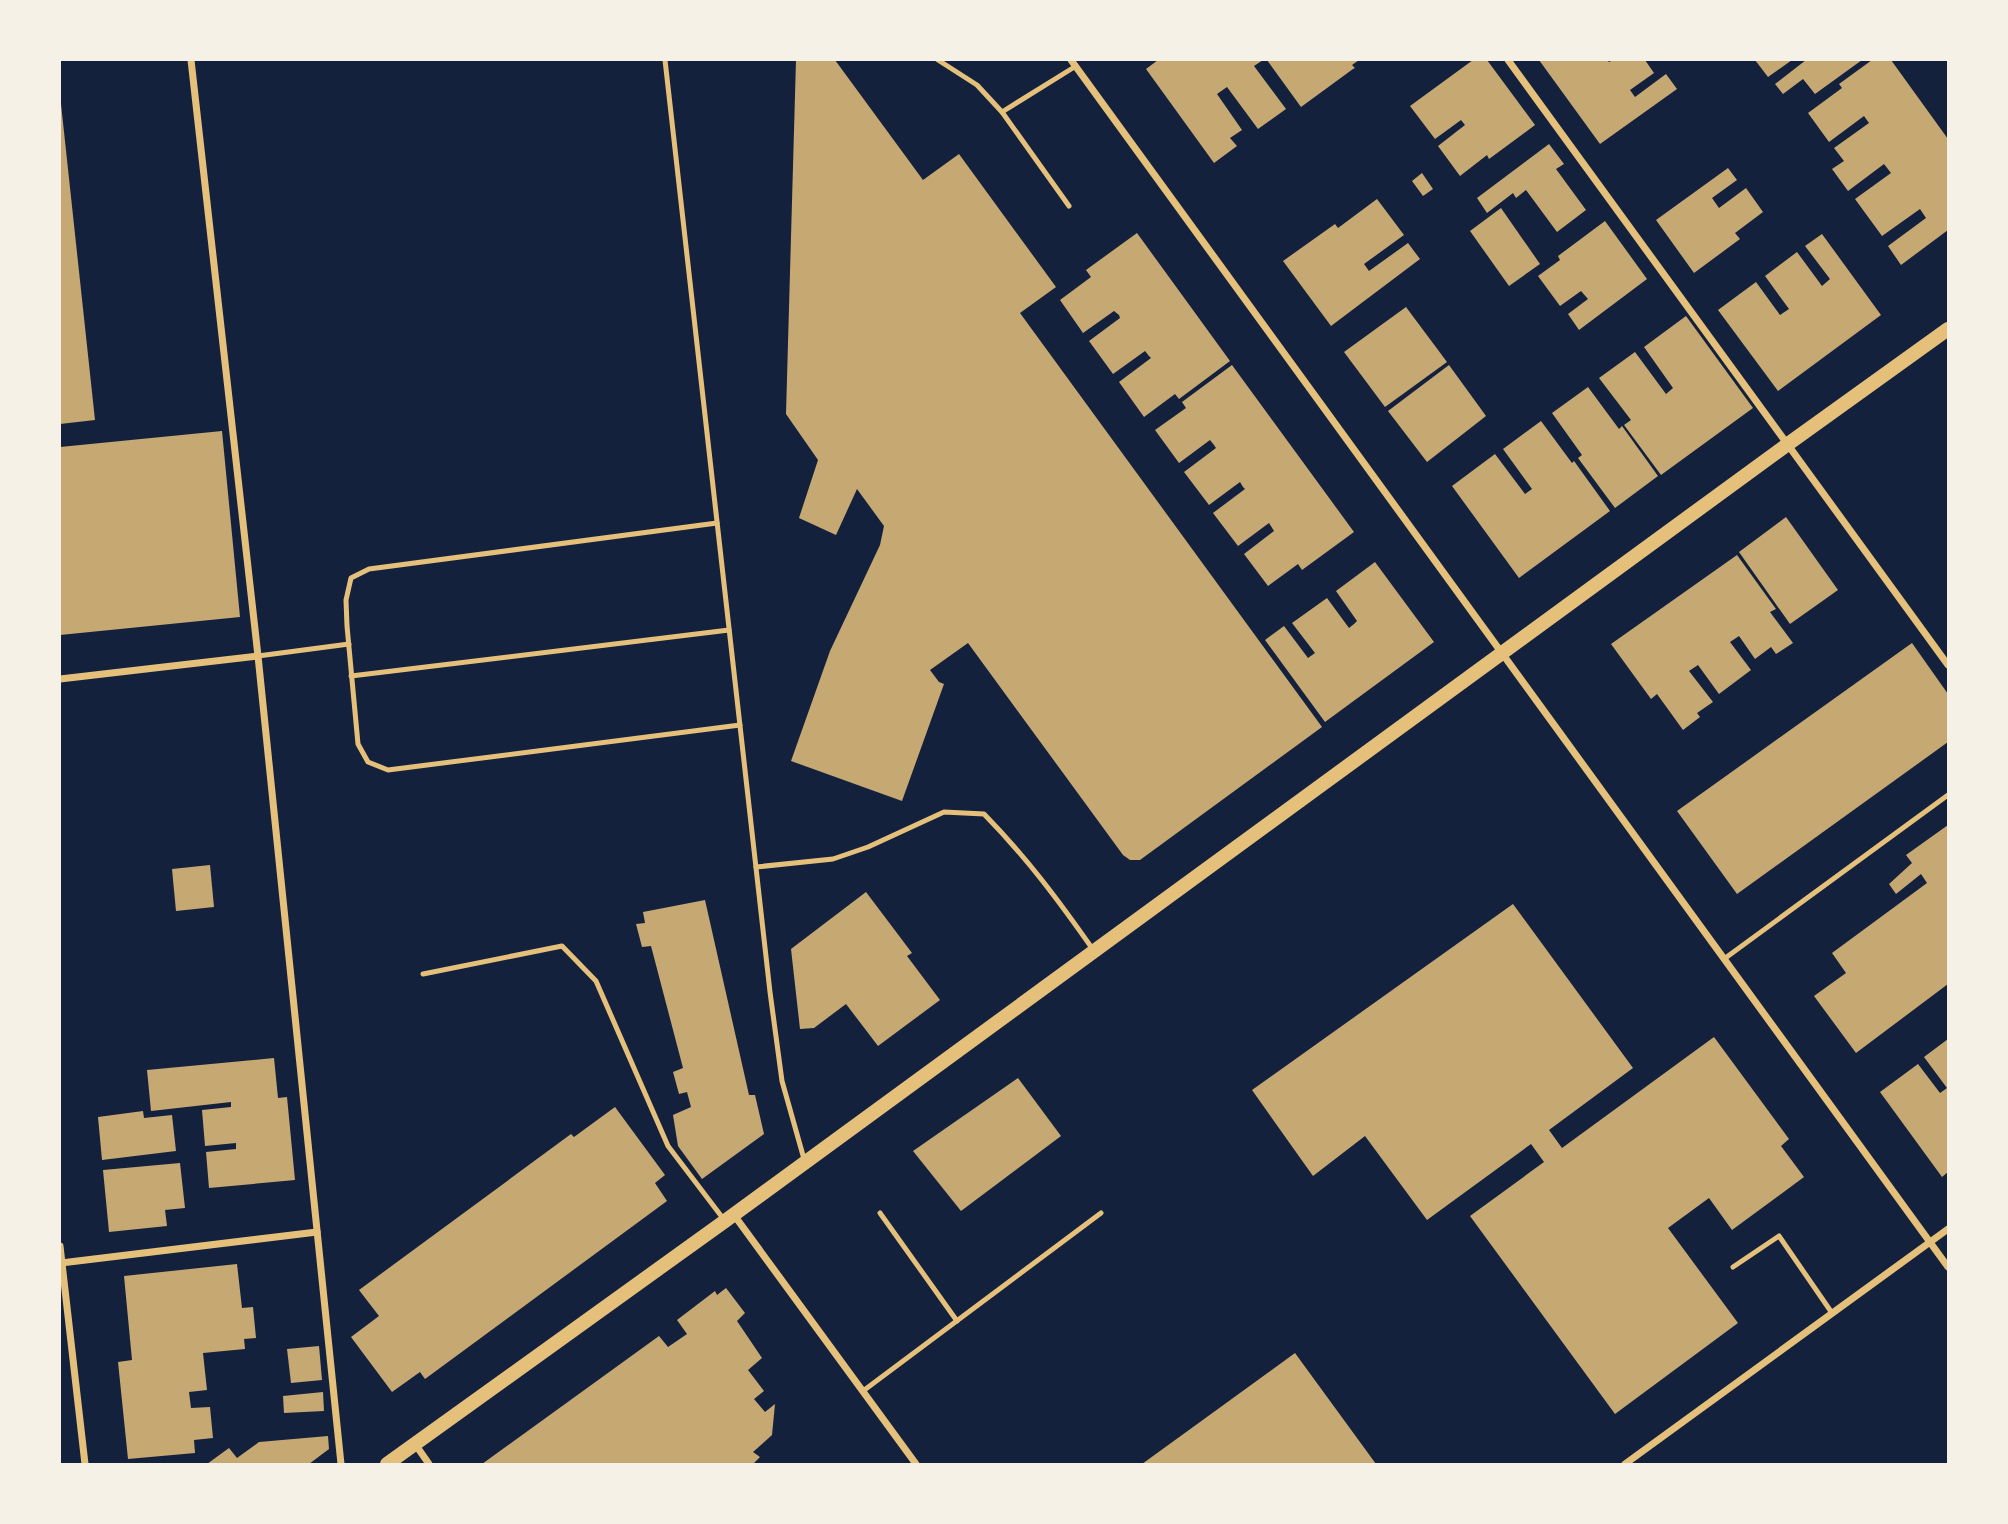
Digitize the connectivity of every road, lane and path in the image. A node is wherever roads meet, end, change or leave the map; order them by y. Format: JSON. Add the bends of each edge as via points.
{"nodes":[{"id":1,"x":191,"y":60,"type":"edge"},
{"id":2,"x":665,"y":60,"type":"edge"},
{"id":3,"x":938,"y":60,"type":"edge"},
{"id":4,"x":1084,"y":60,"type":"edge"},
{"id":5,"x":1508,"y":60,"type":"edge"},
{"id":6,"x":1073,"y":63,"type":"edge"},
{"id":7,"x":1002,"y":112,"type":"junction"},
{"id":8,"x":1069,"y":206,"type":"dead end"},
{"id":9,"x":1948,"y":329,"type":"edge"},
{"id":10,"x":1788,"y":444,"type":"junction"},
{"id":11,"x":718,"y":523,"type":"junction"},
{"id":12,"x":729,"y":630,"type":"junction"},
{"id":13,"x":349,"y":644,"type":"junction"},
{"id":14,"x":1502,"y":653,"type":"junction"},
{"id":15,"x":258,"y":656,"type":"junction"},
{"id":16,"x":1948,"y":666,"type":"edge"},
{"id":17,"x":351,"y":676,"type":"junction"},
{"id":18,"x":60,"y":679,"type":"edge"},
{"id":19,"x":740,"y":725,"type":"junction"},
{"id":20,"x":1948,"y":795,"type":"edge"},
{"id":21,"x":756,"y":867,"type":"junction"},
{"id":22,"x":1094,"y":951,"type":"junction"},
{"id":23,"x":1724,"y":959,"type":"junction"},
{"id":24,"x":423,"y":974,"type":"dead end"},
{"id":25,"x":805,"y":1162,"type":"junction"},
{"id":26,"x":880,"y":1213,"type":"dead end"},
{"id":27,"x":1101,"y":1213,"type":"dead end"},
{"id":28,"x":729,"y":1218,"type":"junction"},
{"id":29,"x":1948,"y":1229,"type":"edge"},
{"id":30,"x":317,"y":1232,"type":"junction"},
{"id":31,"x":1930,"y":1242,"type":"junction"},
{"id":32,"x":60,"y":1246,"type":"edge"},
{"id":33,"x":61,"y":1263,"type":"edge"},
{"id":34,"x":1733,"y":1267,"type":"dead end"},
{"id":35,"x":1948,"y":1267,"type":"edge"},
{"id":36,"x":1832,"y":1313,"type":"junction"},
{"id":37,"x":957,"y":1321,"type":"junction"},
{"id":38,"x":863,"y":1391,"type":"junction"},
{"id":39,"x":415,"y":1444,"type":"junction"},
{"id":40,"x":85,"y":1465,"type":"edge"},
{"id":41,"x":341,"y":1465,"type":"edge"},
{"id":42,"x":387,"y":1465,"type":"edge"},
{"id":43,"x":429,"y":1465,"type":"edge"},
{"id":44,"x":916,"y":1465,"type":"edge"},
{"id":45,"x":1625,"y":1465,"type":"edge"}],
"edges":[{"from":1,"to":15,"type":"street"},
{"from":2,"to":11,"type":"lane"},
{"from":3,"to":7,"type":"lane","via":[[977,85]]},
{"from":4,"to":6,"type":"street"},
{"from":5,"to":10,"type":"street"},
{"from":6,"to":7,"type":"lane"},
{"from":6,"to":14,"type":"street"},
{"from":7,"to":8,"type":"lane"},
{"from":9,"to":10,"type":"main road"},
{"from":10,"to":14,"type":"main road"},
{"from":10,"to":16,"type":"street"},
{"from":11,"to":12,"type":"lane"},
{"from":11,"to":13,"type":"lane","via":[[369,569],[351,578],[346,600]]},
{"from":12,"to":17,"type":"lane"},
{"from":12,"to":19,"type":"lane"},
{"from":13,"to":15,"type":"lane"},
{"from":13,"to":17,"type":"lane"},
{"from":14,"to":22,"type":"main road"},
{"from":14,"to":23,"type":"street"},
{"from":15,"to":18,"type":"street"},
{"from":15,"to":30,"type":"street"},
{"from":17,"to":19,"type":"lane","via":[[358,744],[368,762],[388,770]]},
{"from":19,"to":21,"type":"lane"},
{"from":20,"to":23,"type":"lane"},
{"from":21,"to":22,"type":"lane","via":[[833,859],[944,812],[984,814],[1040,877]]},
{"from":21,"to":25,"type":"lane","via":[[782,1081]]},
{"from":22,"to":25,"type":"main road"},
{"from":23,"to":31,"type":"street"},
{"from":24,"to":28,"type":"lane","via":[[562,946],[596,981],[668,1146]]},
{"from":25,"to":28,"type":"main road"},
{"from":26,"to":37,"type":"lane"},
{"from":27,"to":37,"type":"lane"},
{"from":28,"to":38,"type":"street"},
{"from":28,"to":39,"type":"main road"},
{"from":29,"to":31,"type":"street"},
{"from":30,"to":33,"type":"street"},
{"from":30,"to":41,"type":"street"},
{"from":31,"to":35,"type":"street"},
{"from":31,"to":36,"type":"street"},
{"from":32,"to":33,"type":"street"},
{"from":33,"to":40,"type":"street"},
{"from":34,"to":36,"type":"lane","via":[[1779,1236]]},
{"from":36,"to":45,"type":"street"},
{"from":37,"to":38,"type":"lane"},
{"from":38,"to":44,"type":"street"},
{"from":39,"to":42,"type":"main road"},
{"from":39,"to":43,"type":"street"}]}
